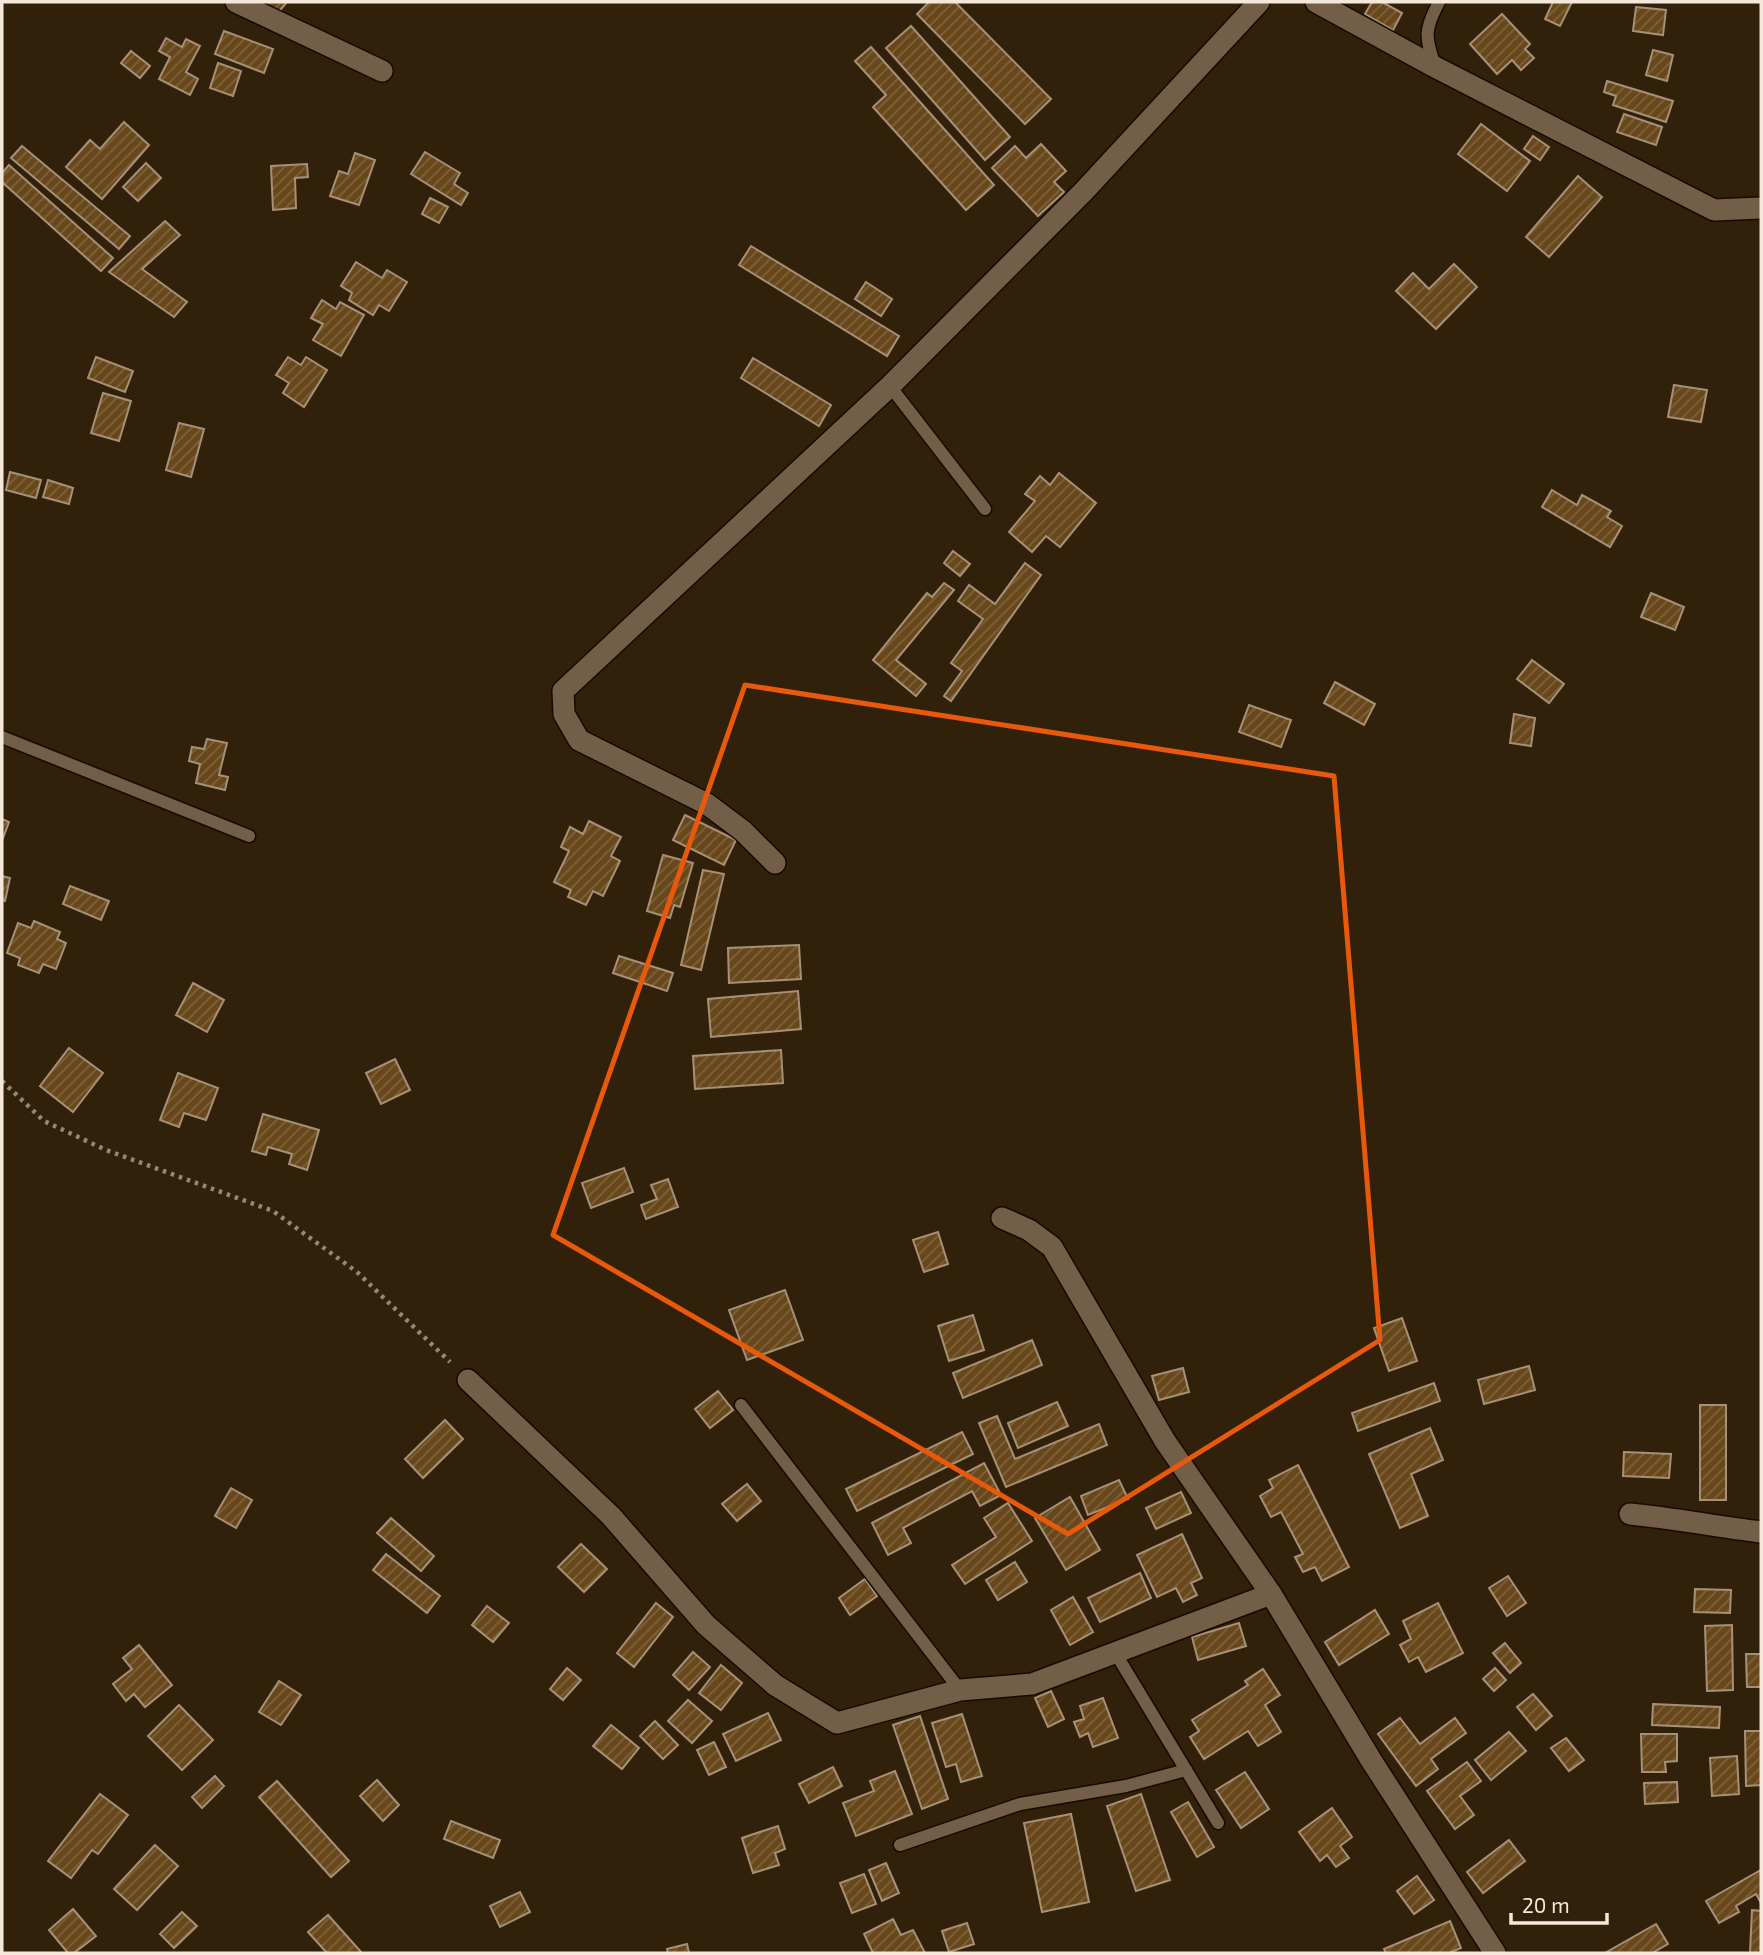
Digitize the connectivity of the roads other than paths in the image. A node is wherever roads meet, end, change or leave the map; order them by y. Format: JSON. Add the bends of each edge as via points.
{"nodes":[{"id":1,"x":236,"y":2,"type":"edge"},
{"id":2,"x":1259,"y":2,"type":"edge"},
{"id":3,"x":1316,"y":2,"type":"edge"},
{"id":4,"x":1438,"y":2,"type":"edge"},
{"id":5,"x":1436,"y":67,"type":"junction"},
{"id":6,"x":382,"y":71,"type":"dead end"},
{"id":7,"x":1761,"y":208,"type":"edge"},
{"id":8,"x":890,"y":386,"type":"junction"},
{"id":9,"x":985,"y":509,"type":"dead end"},
{"id":10,"x":2,"y":737,"type":"edge"},
{"id":11,"x":249,"y":836,"type":"dead end"},
{"id":12,"x":775,"y":863,"type":"dead end"},
{"id":13,"x":1002,"y":1218,"type":"dead end"},
{"id":14,"x":468,"y":1380,"type":"road end"},
{"id":15,"x":741,"y":1405,"type":"dead end"},
{"id":16,"x":1630,"y":1514,"type":"dead end"},
{"id":17,"x":1761,"y":1532,"type":"edge"},
{"id":18,"x":1271,"y":1594,"type":"junction"},
{"id":19,"x":1116,"y":1654,"type":"junction"},
{"id":20,"x":960,"y":1690,"type":"junction"},
{"id":21,"x":1186,"y":1770,"type":"junction"},
{"id":22,"x":1218,"y":1823,"type":"dead end"},
{"id":23,"x":900,"y":1845,"type":"dead end"},
{"id":24,"x":1495,"y":1953,"type":"edge"}],
"edges":[{"from":1,"to":6,"type":"street"},
{"from":2,"to":8,"type":"street","via":[[1084,191]]},
{"from":3,"to":5,"type":"street"},
{"from":4,"to":5,"type":"lane","via":[[1426,40]]},
{"from":5,"to":7,"type":"street","via":[[1714,211]]},
{"from":8,"to":9,"type":"lane"},
{"from":8,"to":12,"type":"street","via":[[563,691],[564,714],[579,740],[707,804]]},
{"from":10,"to":11,"type":"lane"},
{"from":13,"to":18,"type":"street","via":[[1052,1247],[1165,1441]]},
{"from":14,"to":20,"type":"street","via":[[611,1516],[706,1625],[775,1685],[837,1723]]},
{"from":15,"to":20,"type":"lane"},
{"from":16,"to":17,"type":"street"},
{"from":18,"to":19,"type":"street"},
{"from":18,"to":24,"type":"street"},
{"from":19,"to":20,"type":"street","via":[[1032,1684]]},
{"from":19,"to":21,"type":"lane"},
{"from":21,"to":22,"type":"lane"},
{"from":21,"to":23,"type":"lane","via":[[1126,1786],[1020,1804]]}]}
